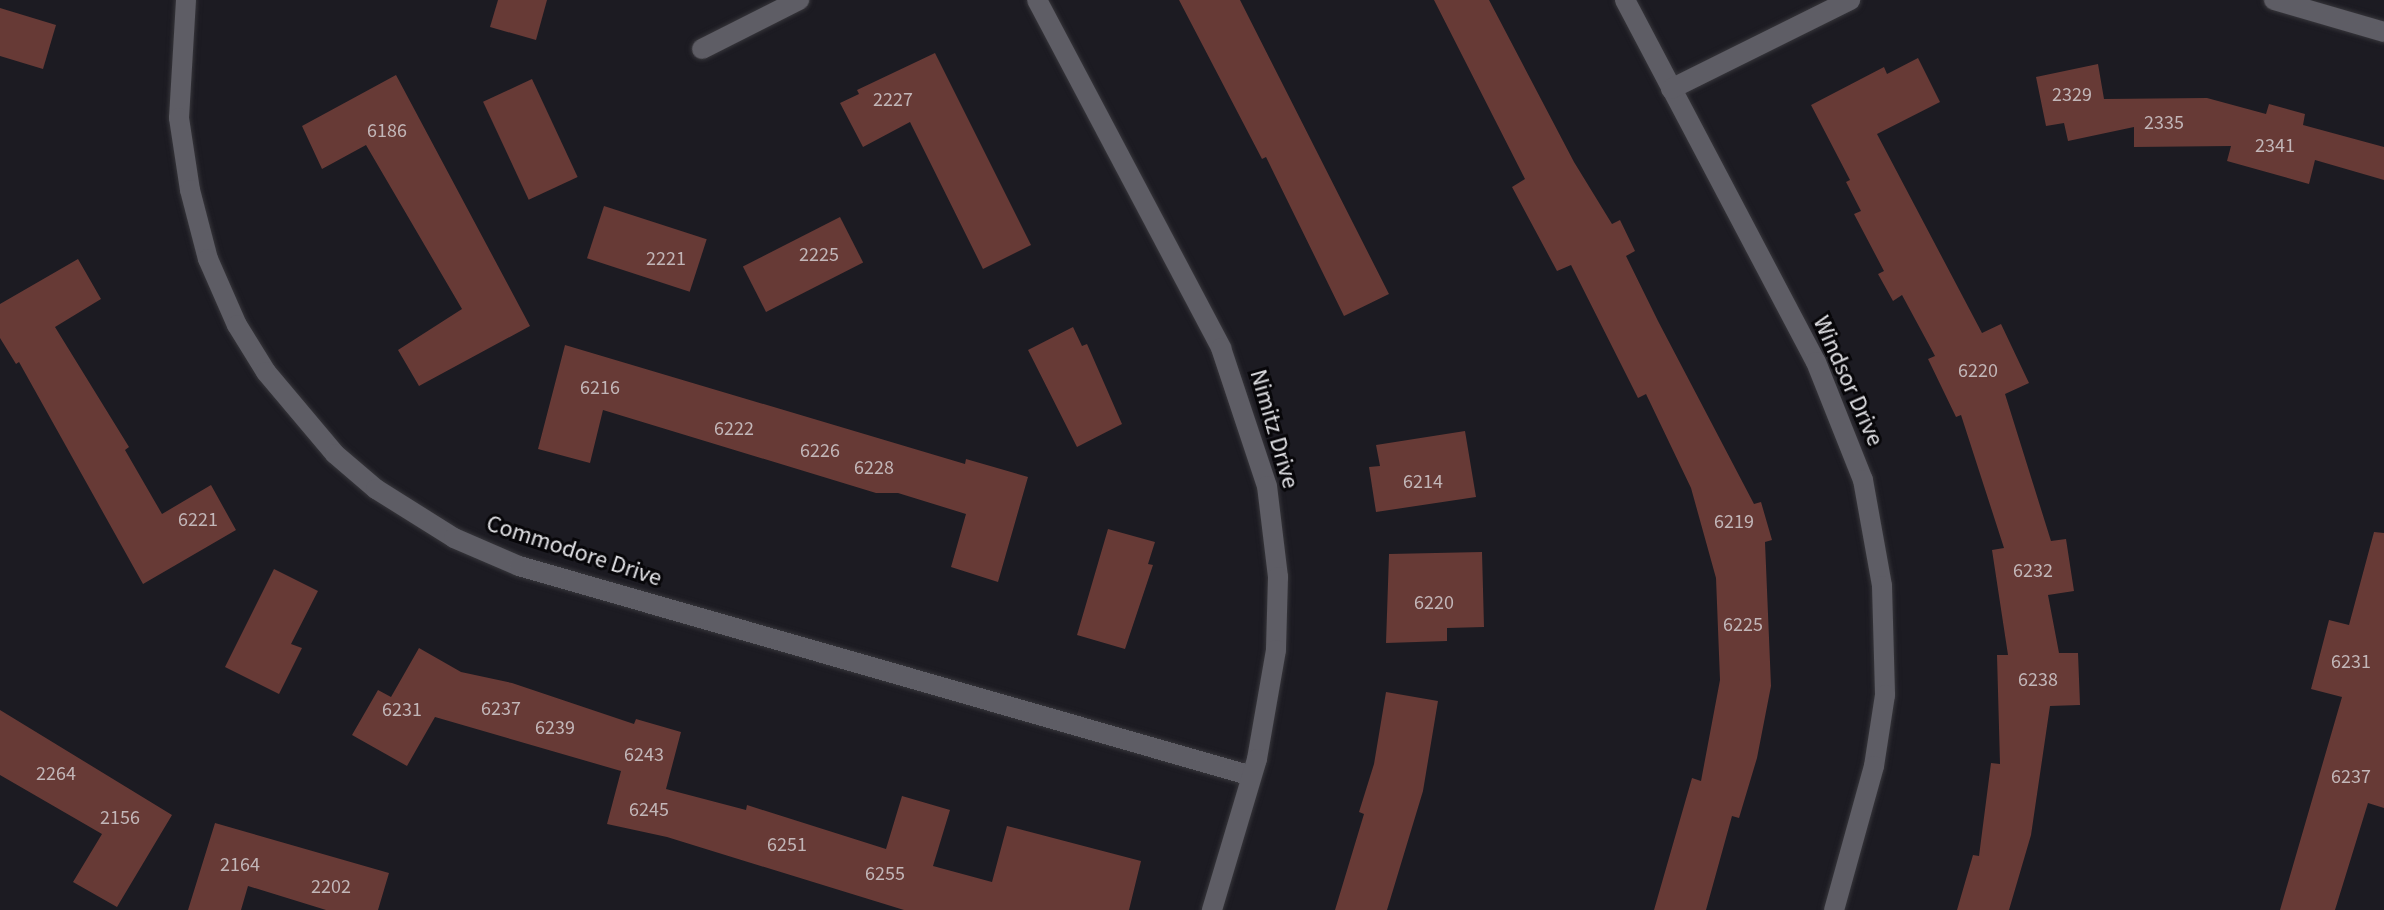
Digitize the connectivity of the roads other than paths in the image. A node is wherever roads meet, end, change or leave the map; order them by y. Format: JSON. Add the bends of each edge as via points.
{"nodes":[{"id":1,"x":186,"y":0,"type":"edge"},
{"id":2,"x":799,"y":0,"type":"edge"},
{"id":3,"x":1037,"y":0,"type":"edge"},
{"id":4,"x":1625,"y":0,"type":"edge"},
{"id":5,"x":1850,"y":0,"type":"edge"},
{"id":6,"x":2274,"y":0,"type":"edge"},
{"id":7,"x":2384,"y":32,"type":"edge"},
{"id":8,"x":702,"y":49,"type":"dead end"},
{"id":9,"x":1671,"y":89,"type":"junction"},
{"id":10,"x":1252,"y":776,"type":"junction"},
{"id":11,"x":1212,"y":910,"type":"edge"},
{"id":12,"x":1834,"y":910,"type":"edge"}],
"edges":[{"from":1,"to":10,"type":"street","name":"Commodore Drive","via":[[179,118],[197,225],[217,282],[237,325],[287,401],[335,454],[384,495],[454,538],[519,566]]},
{"from":2,"to":8,"type":"street"},
{"from":3,"to":10,"type":"street","name":"Nimitz Drive","via":[[1221,348],[1262,469],[1278,596],[1272,680]]},
{"from":4,"to":9,"type":"street","name":"Windsor Drive"},
{"from":5,"to":9,"type":"street"},
{"from":6,"to":7,"type":"street"},
{"from":9,"to":12,"type":"street","name":"Windsor Drive","via":[[1827,387],[1863,480],[1878,551],[1885,695],[1874,766]]},
{"from":10,"to":11,"type":"street","name":"Nimitz Drive"}]}
